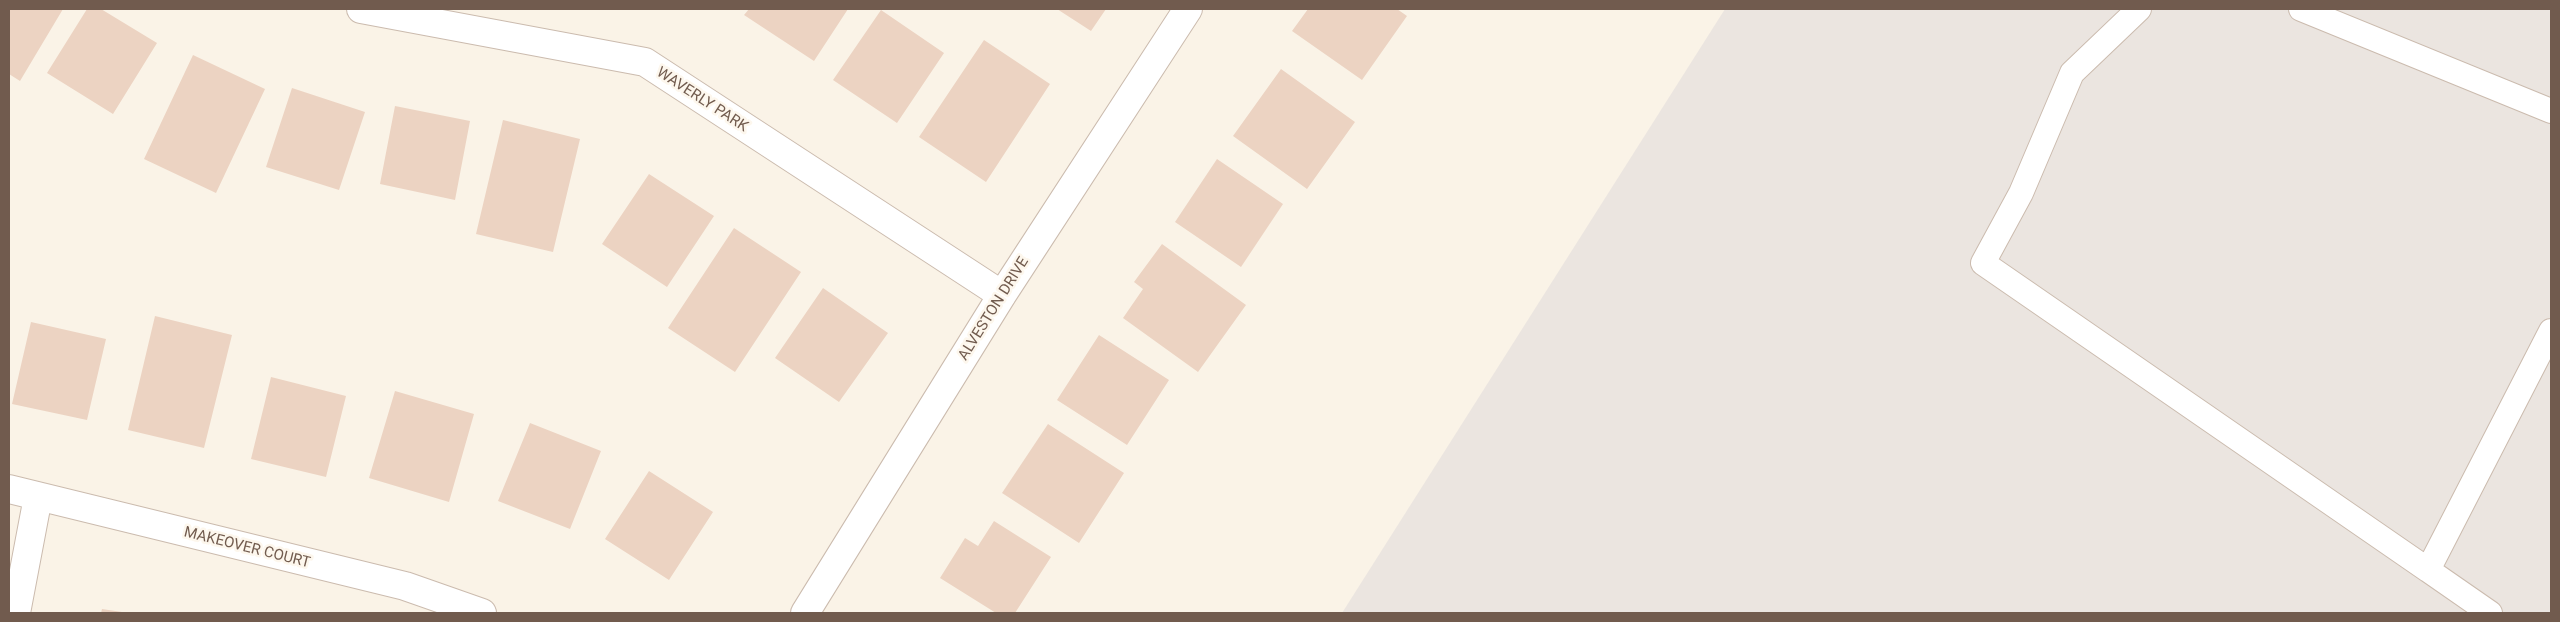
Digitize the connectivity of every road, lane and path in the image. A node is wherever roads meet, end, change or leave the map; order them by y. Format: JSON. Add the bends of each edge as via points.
{"nodes":[{"id":1,"x":360,"y":9,"type":"edge"},
{"id":2,"x":1188,"y":9,"type":"edge"},
{"id":3,"x":2138,"y":9,"type":"edge"},
{"id":4,"x":2301,"y":9,"type":"edge"},
{"id":5,"x":2551,"y":111,"type":"edge"},
{"id":6,"x":1002,"y":295,"type":"junction"},
{"id":7,"x":2551,"y":331,"type":"edge"},
{"id":8,"x":9,"y":489,"type":"edge"},
{"id":9,"x":38,"y":497,"type":"junction"},
{"id":10,"x":2428,"y":570,"type":"junction"},
{"id":11,"x":16,"y":613,"type":"edge"},
{"id":12,"x":482,"y":613,"type":"edge"},
{"id":13,"x":805,"y":613,"type":"edge"},
{"id":14,"x":2490,"y":613,"type":"edge"}],
"edges":[{"from":1,"to":6,"type":"street","name":"WAVERLY PARK","via":[[645,62]]},
{"from":2,"to":6,"type":"street","name":"ALVESTON DRIVE"},
{"from":3,"to":10,"type":"lane","via":[[2072,72],[2021,193],[1983,263]]},
{"from":4,"to":5,"type":"lane"},
{"from":6,"to":13,"type":"street","name":"ALVESTON DRIVE"},
{"from":7,"to":10,"type":"lane"},
{"from":8,"to":9,"type":"street","name":"MAKEOVER COURT"},
{"from":9,"to":11,"type":"street"},
{"from":9,"to":12,"type":"street","name":"MAKEOVER COURT","via":[[405,586]]},
{"from":10,"to":14,"type":"lane"}]}
